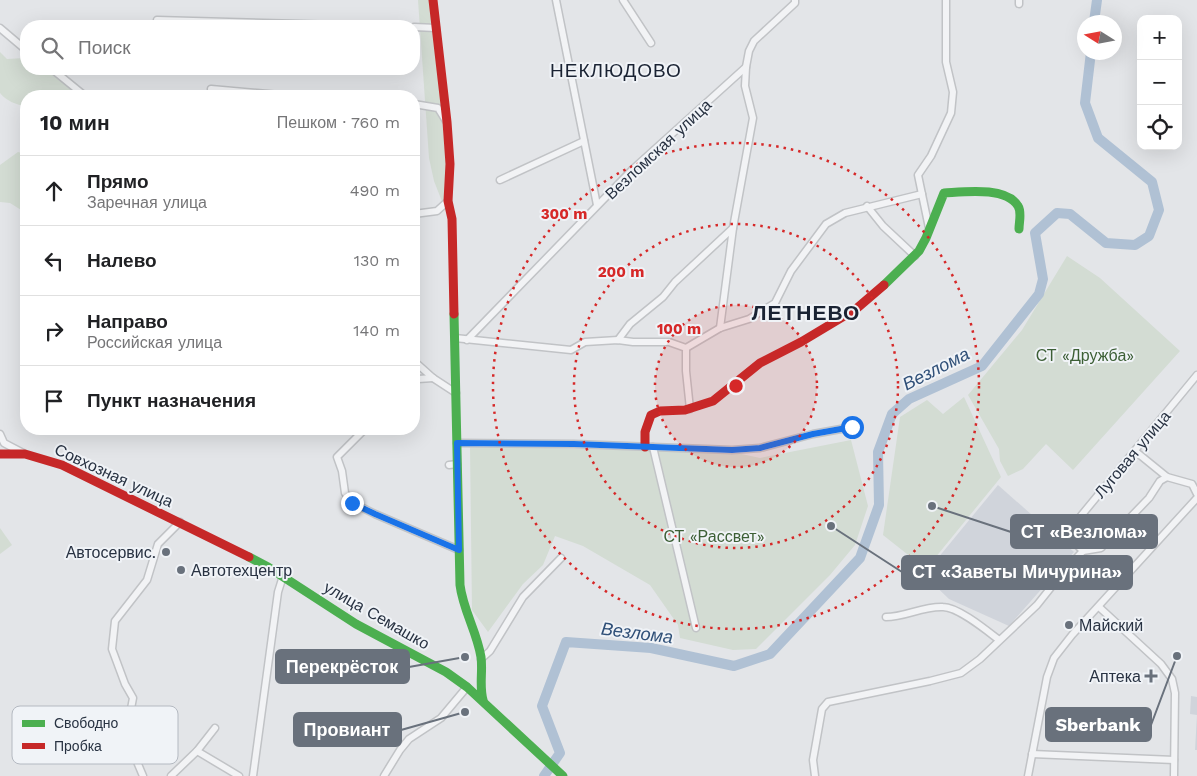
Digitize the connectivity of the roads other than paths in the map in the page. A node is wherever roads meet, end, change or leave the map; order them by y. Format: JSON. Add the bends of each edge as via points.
{"nodes":[{"id":1,"x":433,"y":0,"type":"edge"},
{"id":2,"x":556,"y":0,"type":"edge"},
{"id":3,"x":623,"y":0,"type":"edge"},
{"id":4,"x":795,"y":0,"type":"edge"},
{"id":5,"x":946,"y":0,"type":"edge"},
{"id":6,"x":420,"y":27,"type":"edge"},
{"id":7,"x":0,"y":28,"type":"edge"},
{"id":8,"x":436,"y":28,"type":"junction"},
{"id":9,"x":651,"y":44,"type":"dead end"},
{"id":10,"x":20,"y":45,"type":"edge"},
{"id":11,"x":746,"y":67,"type":"junction"},
{"id":12,"x":59,"y":75,"type":"edge"},
{"id":13,"x":211,"y":89,"type":"dead end"},
{"id":14,"x":78,"y":90,"type":"edge"},
{"id":15,"x":222,"y":90,"type":"edge"},
{"id":16,"x":420,"y":105,"type":"edge"},
{"id":17,"x":446,"y":122,"type":"junction"},
{"id":18,"x":584,"y":141,"type":"junction"},
{"id":19,"x":500,"y":180,"type":"dead end"},
{"id":20,"x":922,"y":194,"type":"junction"},
{"id":21,"x":448,"y":201,"type":"junction"},
{"id":22,"x":923,"y":202,"type":"junction"},
{"id":23,"x":597,"y":205,"type":"junction"},
{"id":24,"x":868,"y":206,"type":"junction"},
{"id":25,"x":938,"y":207,"type":"junction"},
{"id":26,"x":420,"y":213,"type":"edge"},
{"id":27,"x":733,"y":228,"type":"junction"},
{"id":28,"x":1019,"y":229,"type":"dead end"},
{"id":29,"x":929,"y":230,"type":"junction"},
{"id":30,"x":914,"y":256,"type":"junction"},
{"id":31,"x":720,"y":328,"type":"junction"},
{"id":32,"x":455,"y":338,"type":"junction"},
{"id":33,"x":467,"y":340,"type":"junction"},
{"id":34,"x":618,"y":340,"type":"junction"},
{"id":35,"x":686,"y":348,"type":"junction"},
{"id":36,"x":420,"y":366,"type":"edge"},
{"id":37,"x":1197,"y":374,"type":"edge"},
{"id":38,"x":433,"y":378,"type":"junction"},
{"id":39,"x":420,"y":380,"type":"edge"},
{"id":40,"x":456,"y":393,"type":"junction"},
{"id":41,"x":690,"y":409,"type":"junction"},
{"id":42,"x":852,"y":427,"type":"dead end"},
{"id":43,"x":0,"y":434,"type":"edge"},
{"id":44,"x":359,"y":435,"type":"edge"},
{"id":45,"x":457,"y":443,"type":"junction"},
{"id":46,"x":649,"y":447,"type":"junction"},
{"id":47,"x":1135,"y":451,"type":"junction"},
{"id":48,"x":0,"y":454,"type":"edge"},
{"id":49,"x":25,"y":454,"type":"junction"},
{"id":50,"x":1167,"y":476,"type":"junction"},
{"id":51,"x":1197,"y":494,"type":"edge"},
{"id":52,"x":1197,"y":498,"type":"edge"},
{"id":53,"x":180,"y":522,"type":"junction"},
{"id":54,"x":190,"y":526,"type":"joint"},
{"id":55,"x":459,"y":550,"type":"junction"},
{"id":56,"x":1083,"y":551,"type":"junction"},
{"id":57,"x":561,"y":558,"type":"dead end"},
{"id":58,"x":283,"y":576,"type":"junction"},
{"id":59,"x":1099,"y":607,"type":"junction"},
{"id":60,"x":886,"y":617,"type":"dead end"},
{"id":61,"x":696,"y":628,"type":"dead end"},
{"id":62,"x":999,"y":640,"type":"junction"},
{"id":63,"x":481,"y":659,"type":"junction"},
{"id":64,"x":480,"y":683,"type":"junction"},
{"id":65,"x":467,"y":687,"type":"junction"},
{"id":66,"x":483,"y":700,"type":"junction"},
{"id":67,"x":132,"y":706,"type":"edge"},
{"id":68,"x":215,"y":728,"type":"dead end"},
{"id":69,"x":197,"y":751,"type":"junction"},
{"id":70,"x":1032,"y":754,"type":"junction"},
{"id":71,"x":1174,"y":760,"type":"junction"},
{"id":72,"x":139,"y":764,"type":"edge"},
{"id":73,"x":144,"y":776,"type":"edge"},
{"id":74,"x":171,"y":776,"type":"edge"},
{"id":75,"x":240,"y":776,"type":"edge"},
{"id":76,"x":253,"y":776,"type":"edge"},
{"id":77,"x":384,"y":776,"type":"edge"},
{"id":78,"x":563,"y":776,"type":"edge"},
{"id":79,"x":815,"y":776,"type":"edge"},
{"id":80,"x":1028,"y":776,"type":"edge"},
{"id":81,"x":1174,"y":776,"type":"edge"}],
"edges":[{"from":1,"to":8,"type":"street"},
{"from":2,"to":18,"type":"street"},
{"from":3,"to":9,"type":"street"},
{"from":4,"to":11,"type":"street","via":[[754,41]]},
{"from":5,"to":20,"type":"street","via":[[946,62],[954,92],[951,113],[931,156],[918,175]]},
{"from":6,"to":8,"type":"street"},
{"from":7,"to":10,"type":"street"},
{"from":8,"to":17,"type":"street"},
{"from":11,"to":23,"type":"street","name":"Везломская улица"},
{"from":11,"to":27,"type":"street","via":[[745,86],[753,118]]},
{"from":12,"to":14,"type":"street"},
{"from":13,"to":15,"type":"street"},
{"from":16,"to":17,"type":"street","via":[[438,108]]},
{"from":17,"to":21,"type":"street","via":[[450,164]]},
{"from":18,"to":19,"type":"street"},
{"from":18,"to":23,"type":"street"},
{"from":20,"to":22,"type":"street"},
{"from":20,"to":24,"type":"street"},
{"from":21,"to":26,"type":"street","via":[[436,211]]},
{"from":21,"to":32,"type":"street","via":[[452,219]]},
{"from":22,"to":25,"type":"street","via":[[927,206]]},
{"from":22,"to":29,"type":"street"},
{"from":23,"to":33,"type":"street","name":"Везломская улица"},
{"from":24,"to":30,"type":"street","via":[[883,226]]},
{"from":24,"to":31,"type":"street","via":[[845,213],[826,224],[791,271],[775,303],[749,319]]},
{"from":25,"to":28,"type":"street","via":[[944,193],[990,191],[1013,199],[1019,207]]},
{"from":25,"to":29,"type":"street"},
{"from":27,"to":31,"type":"street"},
{"from":27,"to":34,"type":"street","via":[[675,282],[664,297],[630,324]]},
{"from":29,"to":30,"type":"street"},
{"from":30,"to":41,"type":"street","via":[[856,309],[760,363],[712,401]]},
{"from":31,"to":35,"type":"street"},
{"from":32,"to":33,"type":"street"},
{"from":32,"to":40,"type":"street"},
{"from":33,"to":34,"type":"street","via":[[571,350],[586,342]]},
{"from":34,"to":35,"type":"street","via":[[669,342]]},
{"from":35,"to":41,"type":"street"},
{"from":36,"to":38,"type":"street"},
{"from":37,"to":47,"type":"street","name":"Луговая улица"},
{"from":38,"to":39,"type":"street"},
{"from":38,"to":40,"type":"street"},
{"from":40,"to":45,"type":"street"},
{"from":41,"to":46,"type":"street","via":[[651,415],[645,432]]},
{"from":42,"to":46,"type":"street","via":[[760,448]]},
{"from":43,"to":49,"type":"street","via":[[4,443]]},
{"from":44,"to":55,"type":"street","via":[[337,457],[345,493],[352,503]]},
{"from":45,"to":46,"type":"street"},
{"from":45,"to":55,"type":"street","via":[[453,465]]},
{"from":46,"to":61,"type":"street"},
{"from":47,"to":50,"type":"street"},
{"from":47,"to":56,"type":"street","name":"Луговая улица","via":[[1066,534]]},
{"from":48,"to":49,"type":"street","name":"Совхозная улица"},
{"from":49,"to":53,"type":"street","name":"Совхозная улица","via":[[62,465]]},
{"from":50,"to":51,"type":"street","via":[[1192,484]]},
{"from":50,"to":56,"type":"street","via":[[1105,545]]},
{"from":52,"to":59,"type":"street"},
{"from":53,"to":54,"type":"street","name":"Совхозная улица"},
{"from":53,"to":67,"type":"street","via":[[158,544],[148,580],[114,621],[112,649],[133,698]]},
{"from":54,"to":58,"type":"street","name":"улица Семашко"},
{"from":55,"to":63,"type":"street","via":[[461,598]]},
{"from":56,"to":62,"type":"street","via":[[1037,605]]},
{"from":57,"to":63,"type":"street","via":[[523,597],[490,651]]},
{"from":58,"to":65,"type":"street","name":"улица Семашко","via":[[356,624],[446,672]]},
{"from":58,"to":76,"type":"street","via":[[278,592]]},
{"from":59,"to":70,"type":"street","via":[[1072,635],[1051,664]]},
{"from":59,"to":71,"type":"street","via":[[1161,664],[1172,679],[1175,693]]},
{"from":60,"to":62,"type":"street","via":[[943,606],[953,608]]},
{"from":62,"to":79,"type":"street","via":[[958,674],[828,702],[822,709],[813,760]]},
{"from":63,"to":64,"type":"street"},
{"from":64,"to":65,"type":"street"},
{"from":64,"to":66,"type":"street"},
{"from":65,"to":66,"type":"street","name":"улица Семашко"},
{"from":65,"to":77,"type":"street","via":[[441,718],[409,739]]},
{"from":66,"to":78,"type":"street","name":"улица Семашко"},
{"from":68,"to":69,"type":"street"},
{"from":69,"to":74,"type":"street"},
{"from":69,"to":75,"type":"street"},
{"from":70,"to":71,"type":"street"},
{"from":70,"to":80,"type":"street"},
{"from":71,"to":81,"type":"street"},
{"from":72,"to":73,"type":"street"}]}
